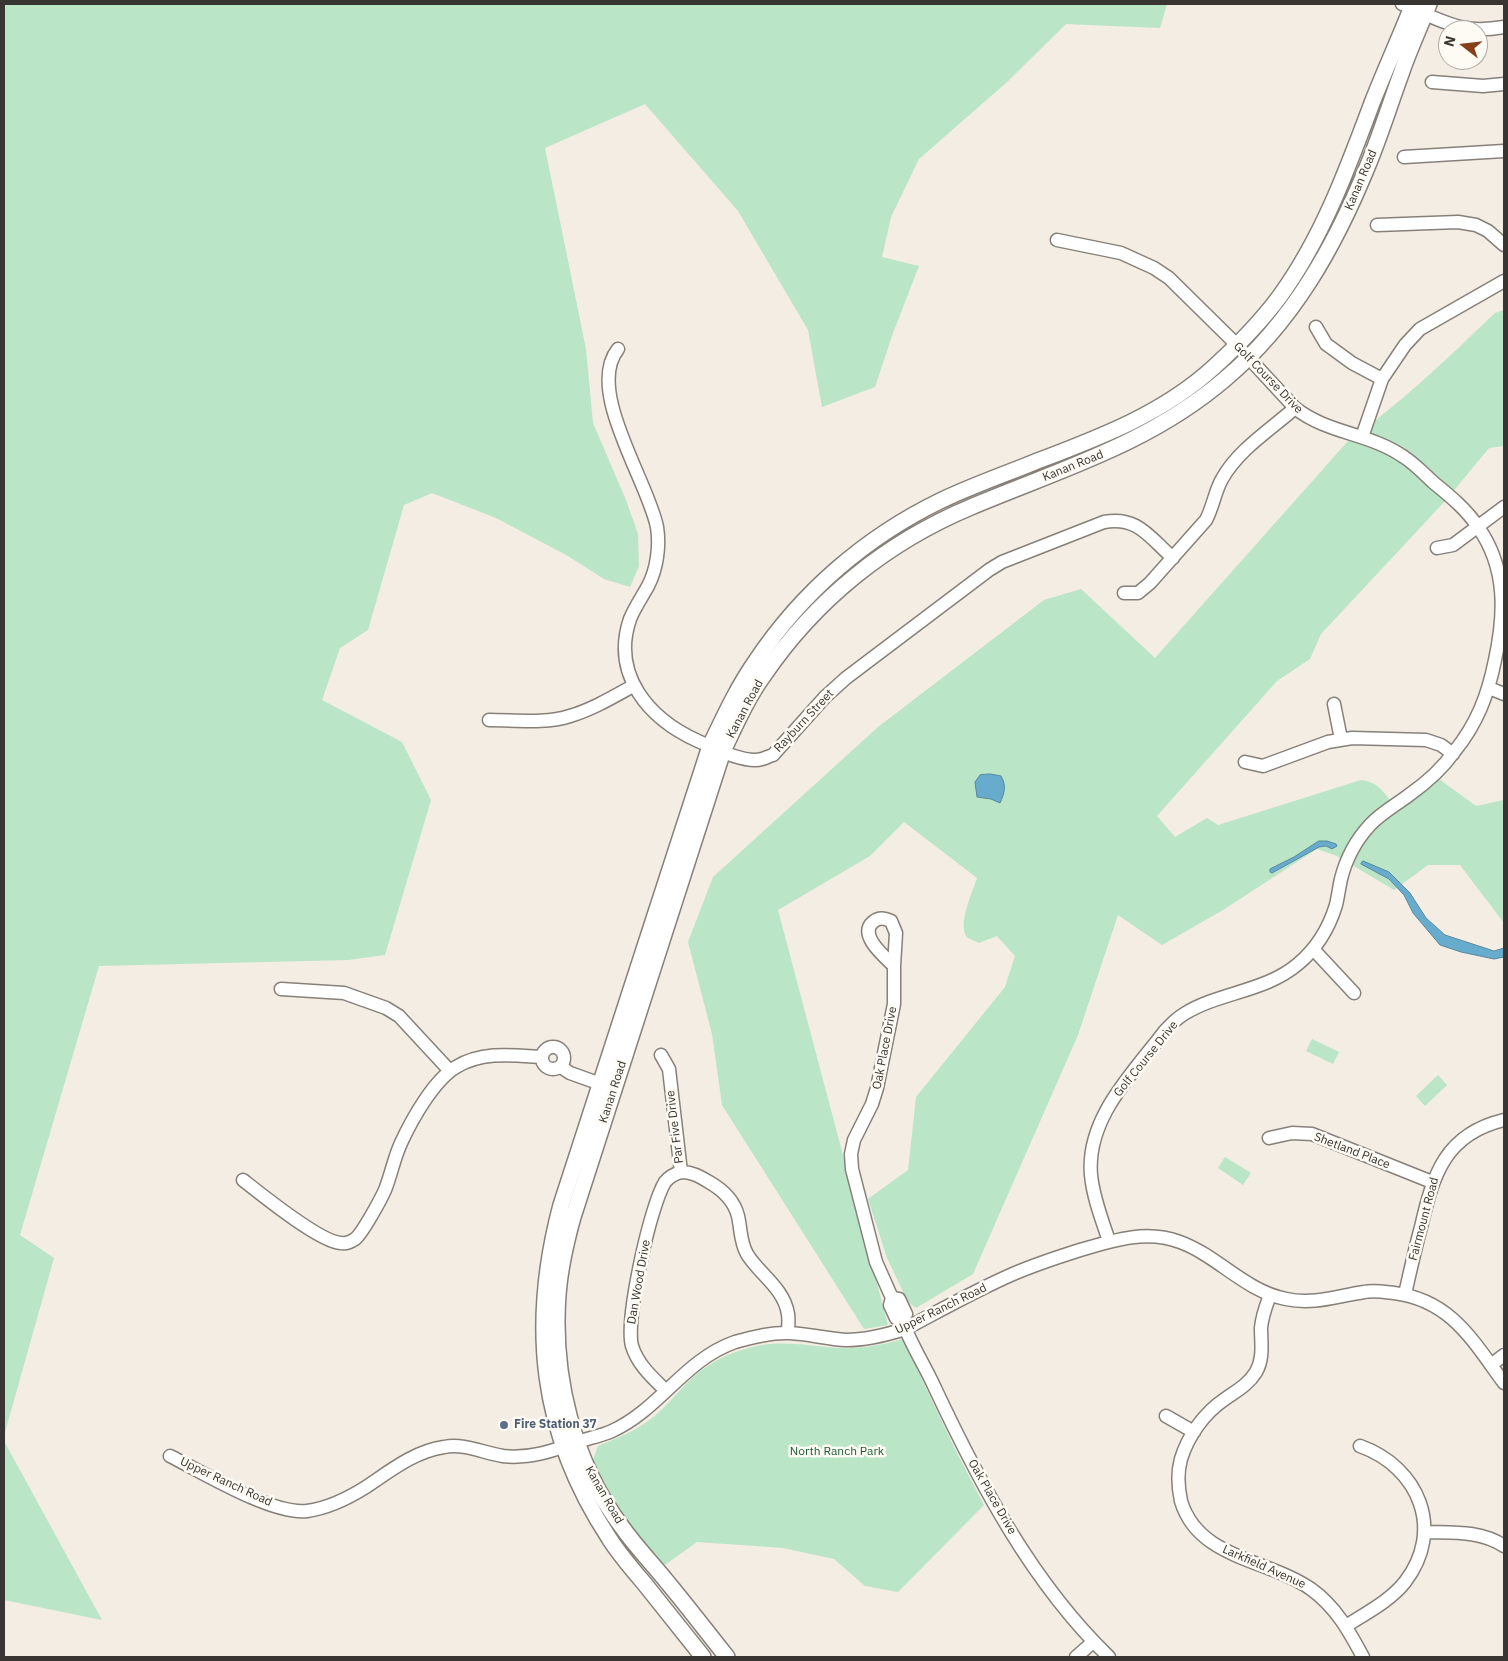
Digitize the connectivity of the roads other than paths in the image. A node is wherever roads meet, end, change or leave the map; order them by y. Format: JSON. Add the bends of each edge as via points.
{"nodes":[{"id":1,"x":1416,"y":7,"type":"edge"},
{"id":2,"x":1504,"y":27,"type":"edge"},
{"id":3,"x":1432,"y":82,"type":"dead end"},
{"id":4,"x":1504,"y":84,"type":"edge"},
{"id":5,"x":1504,"y":151,"type":"edge"},
{"id":6,"x":1404,"y":157,"type":"dead end"},
{"id":7,"x":1377,"y":225,"type":"dead end"},
{"id":8,"x":1056,"y":240,"type":"dead end"},
{"id":9,"x":1504,"y":245,"type":"edge"},
{"id":10,"x":1504,"y":281,"type":"edge"},
{"id":11,"x":1316,"y":328,"type":"dead end"},
{"id":12,"x":1236,"y":344,"type":"junction"},
{"id":13,"x":618,"y":349,"type":"dead end"},
{"id":14,"x":1248,"y":358,"type":"junction"},
{"id":15,"x":1382,"y":379,"type":"junction"},
{"id":16,"x":1295,"y":408,"type":"junction"},
{"id":17,"x":1362,"y":437,"type":"junction"},
{"id":18,"x":1504,"y":506,"type":"edge"},
{"id":19,"x":1478,"y":526,"type":"junction"},
{"id":20,"x":1437,"y":548,"type":"dead end"},
{"id":21,"x":1173,"y":558,"type":"junction"},
{"id":22,"x":1124,"y":593,"type":"dead end"},
{"id":23,"x":1503,"y":598,"type":"edge"},
{"id":24,"x":633,"y":686,"type":"junction"},
{"id":25,"x":1489,"y":688,"type":"junction"},
{"id":26,"x":1504,"y":694,"type":"edge"},
{"id":27,"x":1334,"y":704,"type":"dead end"},
{"id":28,"x":490,"y":720,"type":"dead end"},
{"id":29,"x":1341,"y":739,"type":"junction"},
{"id":30,"x":716,"y":749,"type":"junction"},
{"id":31,"x":1453,"y":754,"type":"junction"},
{"id":32,"x":1245,"y":762,"type":"dead end"},
{"id":33,"x":1313,"y":949,"type":"junction"},
{"id":34,"x":894,"y":966,"type":"dead end"},
{"id":35,"x":281,"y":989,"type":"dead end"},
{"id":36,"x":1354,"y":993,"type":"dead end"},
{"id":37,"x":661,"y":1055,"type":"dead end"},
{"id":38,"x":541,"y":1057,"type":"junction"},
{"id":39,"x":561,"y":1067,"type":"junction"},
{"id":40,"x":450,"y":1071,"type":"junction"},
{"id":41,"x":607,"y":1086,"type":"junction"},
{"id":42,"x":1504,"y":1120,"type":"edge"},
{"id":43,"x":1269,"y":1138,"type":"dead end"},
{"id":44,"x":681,"y":1172,"type":"junction"},
{"id":45,"x":243,"y":1180,"type":"dead end"},
{"id":46,"x":1432,"y":1182,"type":"junction"},
{"id":47,"x":1108,"y":1241,"type":"junction"},
{"id":48,"x":1404,"y":1294,"type":"junction"},
{"id":49,"x":1270,"y":1295,"type":"junction"},
{"id":50,"x":903,"y":1325,"type":"junction"},
{"id":51,"x":788,"y":1333,"type":"junction"},
{"id":52,"x":1504,"y":1355,"type":"edge"},
{"id":53,"x":1491,"y":1365,"type":"junction"},
{"id":54,"x":1504,"y":1383,"type":"edge"},
{"id":55,"x":666,"y":1390,"type":"junction"},
{"id":56,"x":1166,"y":1416,"type":"dead end"},
{"id":57,"x":1194,"y":1432,"type":"junction"},
{"id":58,"x":570,"y":1445,"type":"junction"},
{"id":59,"x":1360,"y":1446,"type":"dead end"},
{"id":60,"x":170,"y":1456,"type":"dead end"},
{"id":61,"x":1424,"y":1532,"type":"junction"},
{"id":62,"x":1504,"y":1546,"type":"edge"},
{"id":63,"x":1346,"y":1626,"type":"junction"},
{"id":64,"x":1093,"y":1642,"type":"junction"},
{"id":65,"x":703,"y":1657,"type":"edge"},
{"id":66,"x":726,"y":1657,"type":"edge"},
{"id":67,"x":1076,"y":1657,"type":"edge"},
{"id":68,"x":1109,"y":1657,"type":"edge"},
{"id":69,"x":1363,"y":1657,"type":"edge"}],
"edges":[{"from":1,"to":2,"type":"street","via":[[1466,28]]},
{"from":1,"to":12,"type":"main road","name":"Kanan Road","via":[[1326,218],[1280,296]]},
{"from":1,"to":14,"type":"main road","name":"Kanan Road","via":[[1402,71],[1369,164],[1342,224],[1296,303]]},
{"from":3,"to":4,"type":"street","via":[[1483,86]]},
{"from":5,"to":6,"type":"street"},
{"from":7,"to":9,"type":"street","via":[[1458,222],[1488,230]]},
{"from":8,"to":12,"type":"street","name":"Golf Course Drive","via":[[1121,253],[1154,268],[1179,286]]},
{"from":10,"to":15,"type":"street","via":[[1420,329],[1404,345]]},
{"from":11,"to":15,"type":"street","via":[[1326,344]]},
{"from":12,"to":14,"type":"street","name":"Golf Course Drive"},
{"from":12,"to":30,"type":"main road","name":"Kanan Road","via":[[1213,368],[1163,405],[1084,443],[940,501],[899,523],[860,550],[815,589],[755,662],[737,691]]},
{"from":13,"to":24,"type":"street","name":"Rayburn Street","via":[[612,356],[607,378],[610,402],[653,514],[658,539],[654,573],[633,613],[625,644]]},
{"from":14,"to":16,"type":"street","name":"Golf Course Drive"},
{"from":14,"to":30,"type":"main road","name":"Kanan Road","via":[[1199,400],[1136,439],[949,516],[872,562],[827,600],[787,643]]},
{"from":15,"to":17,"type":"street"},
{"from":16,"to":17,"type":"street","name":"Golf Course Drive","via":[[1323,426]]},
{"from":16,"to":21,"type":"street","via":[[1231,464],[1220,482],[1206,520]]},
{"from":17,"to":19,"type":"street","name":"Golf Course Drive","via":[[1386,445],[1406,458],[1456,501]]},
{"from":18,"to":19,"type":"street"},
{"from":19,"to":20,"type":"street","via":[[1453,545]]},
{"from":19,"to":23,"type":"street","name":"Golf Course Drive","via":[[1495,561]]},
{"from":21,"to":22,"type":"street","via":[[1138,593]]},
{"from":21,"to":30,"type":"street","name":"Rayburn Street","via":[[1137,526],[1117,520],[1016,555],[989,570],[846,678],[772,755],[750,760]]},
{"from":23,"to":25,"type":"street","name":"Golf Course Drive","via":[[1501,630]]},
{"from":24,"to":28,"type":"street","via":[[568,717]]},
{"from":24,"to":30,"type":"street","name":"Rayburn Street","via":[[667,724]]},
{"from":25,"to":26,"type":"street"},
{"from":25,"to":31,"type":"street","name":"Golf Course Drive","via":[[1474,723]]},
{"from":27,"to":29,"type":"street"},
{"from":29,"to":31,"type":"street","via":[[1426,740]]},
{"from":29,"to":32,"type":"street","via":[[1264,766]]},
{"from":30,"to":41,"type":"main road","name":"Kanan Road"},
{"from":31,"to":33,"type":"street","name":"Golf Course Drive","via":[[1428,780],[1377,818],[1360,836],[1345,866],[1331,920]]},
{"from":33,"to":36,"type":"street"},
{"from":33,"to":47,"type":"street","name":"Golf Course Drive","via":[[1279,977],[1207,1002],[1184,1014],[1164,1032],[1114,1098],[1098,1127],[1091,1163],[1094,1191]]},
{"from":34,"to":50,"type":"street","name":"Oak Place Drive","via":[[894,1004],[878,1088],[854,1140],[851,1154],[876,1262],[892,1298],[890,1305]]},
{"from":35,"to":40,"type":"street","via":[[338,991],[386,1008],[398,1016]]},
{"from":37,"to":44,"type":"street","name":"Par Five Drive","via":[[669,1068]]},
{"from":38,"to":39,"type":"street","via":[[547,1068]]},
{"from":38,"to":39,"type":"street","via":[[549,1047],[557,1048],[564,1056]]},
{"from":38,"to":40,"type":"street","via":[[492,1055],[474,1059]]},
{"from":39,"to":41,"type":"street"},
{"from":40,"to":45,"type":"street","via":[[423,1104],[401,1143],[384,1192],[356,1238],[344,1244],[332,1242]]},
{"from":41,"to":58,"type":"main road","name":"Kanan Road","via":[[561,1204],[544,1290],[543,1334],[551,1404]]},
{"from":42,"to":46,"type":"street","name":"Fairmount Road","via":[[1477,1130],[1456,1146]]},
{"from":43,"to":46,"type":"street","name":"Shetland Place","via":[[1292,1132],[1312,1134]]},
{"from":44,"to":51,"type":"street","name":"Par Five Drive","via":[[701,1177],[725,1192],[732,1201],[746,1252],[785,1302]]},
{"from":44,"to":55,"type":"street","name":"Dan Wood Drive","via":[[666,1181],[654,1208],[630,1328],[638,1360]]},
{"from":46,"to":48,"type":"street","name":"Fairmount Road"},
{"from":47,"to":49,"type":"street","name":"Upper Ranch Road","via":[[1145,1236],[1181,1242],[1250,1286]]},
{"from":47,"to":50,"type":"street","name":"Upper Ranch Road","via":[[1014,1273]]},
{"from":48,"to":49,"type":"street","name":"Upper Ranch Road","via":[[1367,1292],[1308,1302]]},
{"from":48,"to":53,"type":"street","name":"Upper Ranch Road","via":[[1429,1302],[1456,1321]]},
{"from":49,"to":57,"type":"street","name":"Larkfield Avenue","via":[[1262,1319],[1262,1351],[1256,1372],[1243,1387],[1211,1410]]},
{"from":50,"to":51,"type":"street","name":"Upper Ranch Road","via":[[886,1335],[846,1340]]},
{"from":50,"to":64,"type":"street","name":"Oak Place Drive","via":[[954,1430],[1005,1522],[1058,1601]]},
{"from":51,"to":55,"type":"street","name":"Upper Ranch Road","via":[[749,1338],[715,1351]]},
{"from":52,"to":53,"type":"street"},
{"from":53,"to":54,"type":"street","name":"Upper Ranch Road"},
{"from":55,"to":58,"type":"street","name":"Upper Ranch Road","via":[[634,1420]]},
{"from":56,"to":57,"type":"street"},
{"from":57,"to":63,"type":"street","name":"Larkfield Avenue","via":[[1181,1459],[1178,1482],[1183,1506],[1195,1527],[1218,1547],[1310,1589],[1330,1604]]},
{"from":58,"to":60,"type":"street","name":"Upper Ranch Road","via":[[520,1457],[501,1456],[463,1446],[435,1448],[414,1456],[343,1501],[305,1511],[265,1504]]},
{"from":58,"to":65,"type":"main road","name":"Kanan Road","via":[[575,1478],[609,1539]]},
{"from":58,"to":66,"type":"main road","name":"Kanan Road","via":[[586,1465],[621,1526]]},
{"from":59,"to":61,"type":"street","via":[[1386,1457],[1406,1476],[1419,1502]]},
{"from":61,"to":62,"type":"street","via":[[1472,1534]]},
{"from":61,"to":63,"type":"street","via":[[1418,1558],[1404,1583],[1387,1599]]},
{"from":63,"to":69,"type":"street","name":"Larkfield Avenue"},
{"from":64,"to":67,"type":"street"},
{"from":64,"to":68,"type":"street","name":"Oak Place Drive"}]}
